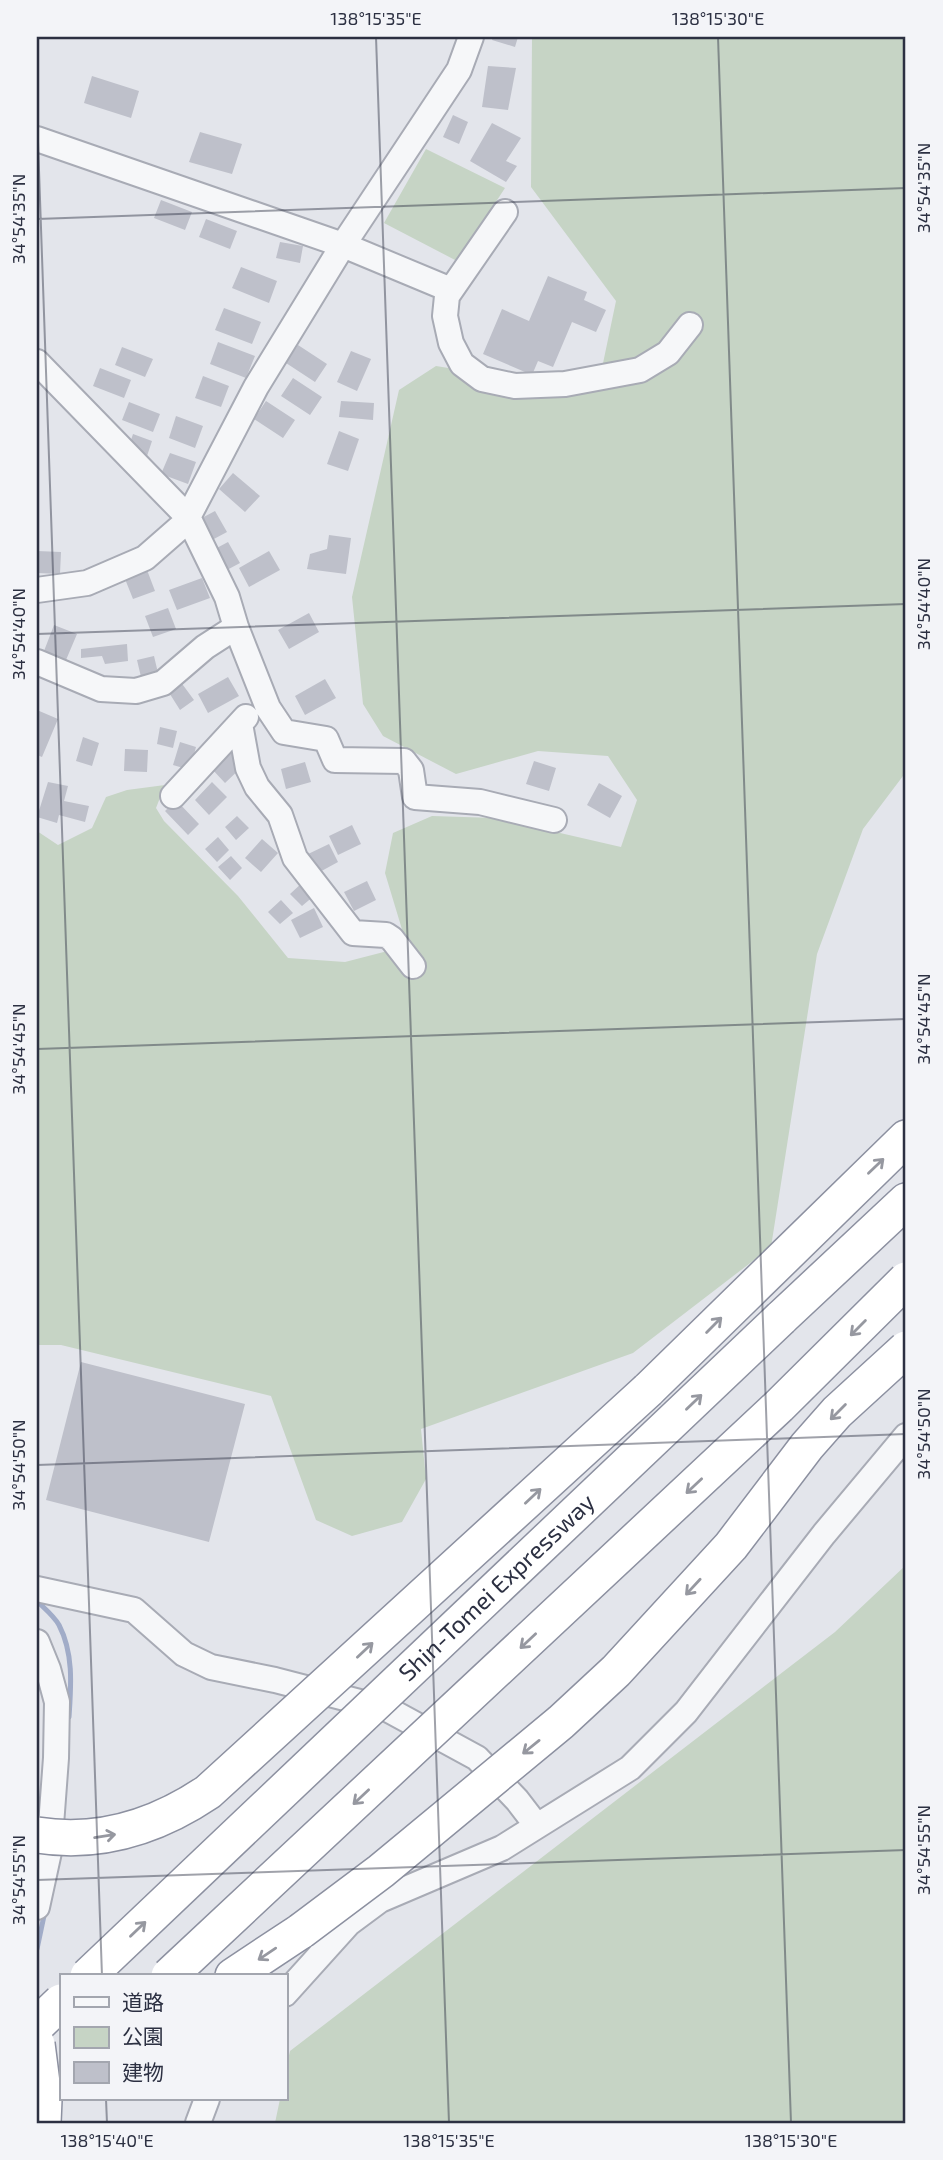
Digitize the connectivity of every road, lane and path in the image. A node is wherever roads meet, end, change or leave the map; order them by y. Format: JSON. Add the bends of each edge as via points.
{"nodes":[{"id":1,"x":471,"y":37,"type":"edge"},
{"id":2,"x":37,"y":139,"type":"edge"},
{"id":3,"x":505,"y":212,"type":"dead end"},
{"id":4,"x":343,"y":245,"type":"junction"},
{"id":5,"x":451,"y":290,"type":"junction"},
{"id":6,"x":690,"y":325,"type":"dead end"},
{"id":7,"x":37,"y":362,"type":"edge"},
{"id":8,"x":188,"y":517,"type":"junction"},
{"id":9,"x":37,"y":590,"type":"edge"},
{"id":10,"x":236,"y":627,"type":"junction"},
{"id":11,"x":37,"y":662,"type":"edge"},
{"id":12,"x":264,"y":698,"type":"junction"},
{"id":13,"x":240,"y":724,"type":"junction"},
{"id":14,"x":173,"y":796,"type":"dead end"},
{"id":15,"x":554,"y":820,"type":"dead end"},
{"id":16,"x":413,"y":966,"type":"dead end"},
{"id":17,"x":906,"y":1138,"type":"edge"},
{"id":18,"x":906,"y":1201,"type":"edge"},
{"id":19,"x":906,"y":1280,"type":"edge"},
{"id":20,"x":906,"y":1349,"type":"edge"},
{"id":21,"x":906,"y":1437,"type":"edge"},
{"id":22,"x":37,"y":1589,"type":"edge"},
{"id":23,"x":37,"y":1642,"type":"edge"},
{"id":24,"x":537,"y":1826,"type":"junction"},
{"id":25,"x":37,"y":1835,"type":"edge"},
{"id":26,"x":37,"y":1907,"type":"edge"},
{"id":27,"x":90,"y":1974,"type":"edge"},
{"id":28,"x":171,"y":1974,"type":"edge"},
{"id":29,"x":236,"y":1974,"type":"edge"},
{"id":30,"x":287,"y":1992,"type":"edge"},
{"id":31,"x":60,"y":2003,"type":"edge"},
{"id":32,"x":37,"y":2013,"type":"edge"},
{"id":33,"x":60,"y":2018,"type":"edge"},
{"id":34,"x":37,"y":2025,"type":"edge"},
{"id":35,"x":37,"y":2044,"type":"edge"},
{"id":36,"x":60,"y":2078,"type":"edge"},
{"id":37,"x":37,"y":2100,"type":"edge"},
{"id":38,"x":207,"y":2100,"type":"edge"},
{"id":39,"x":43,"y":2123,"type":"edge"},
{"id":40,"x":198,"y":2123,"type":"edge"}],
"edges":[{"from":1,"to":4,"type":"street","via":[[459,70]]},
{"from":2,"to":4,"type":"street"},
{"from":3,"to":5,"type":"street"},
{"from":4,"to":5,"type":"street"},
{"from":4,"to":8,"type":"street","via":[[256,387]]},
{"from":5,"to":6,"type":"street","via":[[445,316],[461,364],[482,379],[515,386],[565,384],[640,370],[668,353]]},
{"from":7,"to":8,"type":"street"},
{"from":8,"to":9,"type":"street","via":[[145,558],[87,583]]},
{"from":8,"to":10,"type":"street","via":[[227,597]]},
{"from":10,"to":11,"type":"street","via":[[163,683],[135,691],[101,690]]},
{"from":10,"to":12,"type":"street"},
{"from":12,"to":13,"type":"street"},
{"from":12,"to":15,"type":"street","via":[[284,732],[326,739],[335,760],[404,761],[411,769],[415,797],[480,802]]},
{"from":13,"to":14,"type":"street"},
{"from":13,"to":16,"type":"street","via":[[248,768],[280,815],[295,859],[353,933],[386,935]]},
{"from":25,"to":17,"type":"highway","one_way":true,"bridge":true,"via":[[75,1839],[114,1835],[181,1810],[208,1792],[648,1390]]},
{"from":27,"to":18,"type":"highway","name":"Shin-Tomei Expressway","one_way":true,"bridge":true},
{"from":19,"to":28,"type":"highway","one_way":true,"bridge":true,"via":[[779,1406]]},
{"from":20,"to":29,"type":"highway","one_way":true,"bridge":true,"via":[[837,1412],[731,1546],[616,1671],[381,1871]]},
{"from":21,"to":24,"type":"street","via":[[673,1727],[629,1768]]},
{"from":22,"to":24,"type":"street","via":[[134,1610],[184,1654],[211,1667],[387,1709],[477,1758]]},
{"from":23,"to":26,"type":"street","via":[[57,1702],[49,1852]]},
{"from":24,"to":30,"type":"street","via":[[502,1848],[380,1900],[349,1923]]},
{"from":31,"to":34,"type":"highway","bridge":true},
{"from":32,"to":33,"type":"highway","bridge":true},
{"from":35,"to":39,"type":"highway","bridge":true},
{"from":36,"to":37,"type":"highway"},
{"from":38,"to":40,"type":"street"}]}
